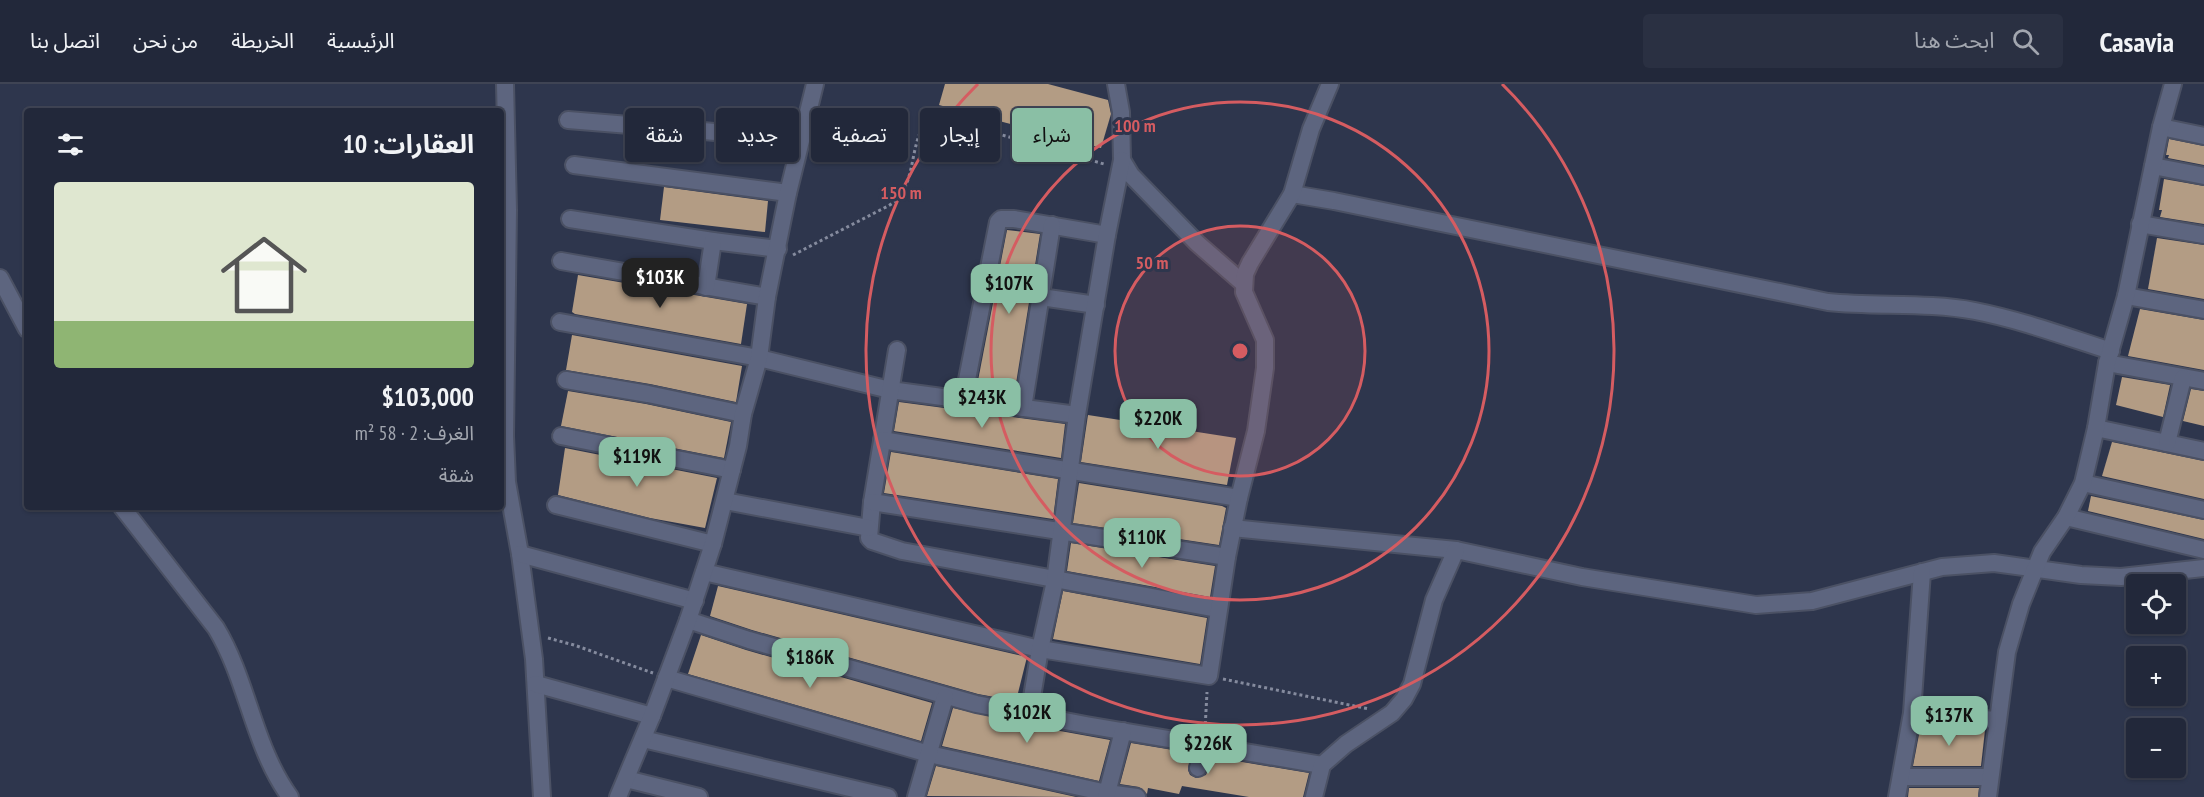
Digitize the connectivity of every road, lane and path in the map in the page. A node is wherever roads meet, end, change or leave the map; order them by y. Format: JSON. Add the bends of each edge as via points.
{"nodes":[{"id":1,"x":505,"y":84,"type":"edge"},
{"id":2,"x":815,"y":84,"type":"edge"},
{"id":3,"x":1116,"y":84,"type":"edge"},
{"id":4,"x":1330,"y":84,"type":"edge"},
{"id":5,"x":2173,"y":84,"type":"edge"},
{"id":6,"x":568,"y":120,"type":"dead end"},
{"id":7,"x":2161,"y":127,"type":"junction"},
{"id":8,"x":2204,"y":136,"type":"edge"},
{"id":9,"x":801,"y":139,"type":"junction"},
{"id":10,"x":574,"y":165,"type":"dead end"},
{"id":11,"x":1121,"y":165,"type":"junction"},
{"id":12,"x":2153,"y":166,"type":"junction"},
{"id":13,"x":2204,"y":176,"type":"edge"},
{"id":14,"x":788,"y":193,"type":"junction"},
{"id":15,"x":1292,"y":194,"type":"junction"},
{"id":16,"x":570,"y":219,"type":"dead end"},
{"id":17,"x":2140,"y":224,"type":"junction"},
{"id":18,"x":1052,"y":225,"type":"junction"},
{"id":19,"x":1107,"y":235,"type":"junction"},
{"id":20,"x":2204,"y":235,"type":"edge"},
{"id":21,"x":713,"y":241,"type":"junction"},
{"id":22,"x":776,"y":257,"type":"junction"},
{"id":23,"x":561,"y":261,"type":"dead end"},
{"id":24,"x":0,"y":278,"type":"edge"},
{"id":25,"x":1244,"y":284,"type":"junction"},
{"id":26,"x":706,"y":287,"type":"junction"},
{"id":27,"x":2127,"y":296,"type":"junction"},
{"id":28,"x":767,"y":297,"type":"junction"},
{"id":29,"x":1041,"y":297,"type":"junction"},
{"id":30,"x":1095,"y":305,"type":"junction"},
{"id":31,"x":2204,"y":310,"type":"edge"},
{"id":32,"x":560,"y":322,"type":"dead end"},
{"id":33,"x":24,"y":323,"type":"edge"},
{"id":34,"x":897,"y":350,"type":"dead end"},
{"id":35,"x":2109,"y":357,"type":"junction"},
{"id":36,"x":759,"y":358,"type":"junction"},
{"id":37,"x":2183,"y":378,"type":"junction"},
{"id":38,"x":566,"y":380,"type":"dead end"},
{"id":39,"x":2204,"y":381,"type":"edge"},
{"id":40,"x":890,"y":390,"type":"junction"},
{"id":41,"x":963,"y":400,"type":"junction"},
{"id":42,"x":1023,"y":408,"type":"junction"},
{"id":43,"x":743,"y":414,"type":"junction"},
{"id":44,"x":1077,"y":415,"type":"junction"},
{"id":45,"x":2096,"y":428,"type":"junction"},
{"id":46,"x":561,"y":436,"type":"dead end"},
{"id":47,"x":882,"y":440,"type":"junction"},
{"id":48,"x":2167,"y":443,"type":"junction"},
{"id":49,"x":2204,"y":451,"type":"edge"},
{"id":50,"x":732,"y":470,"type":"junction"},
{"id":51,"x":1070,"y":470,"type":"junction"},
{"id":52,"x":2084,"y":483,"type":"junction"},
{"id":53,"x":1239,"y":498,"type":"junction"},
{"id":54,"x":725,"y":501,"type":"junction"},
{"id":55,"x":872,"y":502,"type":"junction"},
{"id":56,"x":556,"y":505,"type":"dead end"},
{"id":57,"x":124,"y":510,"type":"edge"},
{"id":58,"x":2204,"y":510,"type":"edge"},
{"id":59,"x":2066,"y":517,"type":"junction"},
{"id":60,"x":869,"y":528,"type":"junction"},
{"id":61,"x":1233,"y":528,"type":"junction"},
{"id":62,"x":1061,"y":531,"type":"junction"},
{"id":63,"x":713,"y":544,"type":"junction"},
{"id":64,"x":1456,"y":550,"type":"junction"},
{"id":65,"x":2204,"y":550,"type":"edge"},
{"id":66,"x":520,"y":554,"type":"junction"},
{"id":67,"x":1227,"y":557,"type":"junction"},
{"id":68,"x":2036,"y":567,"type":"junction"},
{"id":69,"x":2204,"y":568,"type":"edge"},
{"id":70,"x":704,"y":572,"type":"junction"},
{"id":71,"x":1922,"y":572,"type":"junction"},
{"id":72,"x":1055,"y":581,"type":"junction"},
{"id":73,"x":694,"y":601,"type":"junction"},
{"id":74,"x":1217,"y":609,"type":"junction"},
{"id":75,"x":688,"y":620,"type":"junction"},
{"id":76,"x":530,"y":633,"type":"junction"},
{"id":77,"x":1040,"y":649,"type":"junction"},
{"id":78,"x":1209,"y":676,"type":"junction"},
{"id":79,"x":666,"y":678,"type":"junction"},
{"id":80,"x":536,"y":684,"type":"junction"},
{"id":81,"x":945,"y":697,"type":"junction"},
{"id":82,"x":1392,"y":713,"type":"junction"},
{"id":83,"x":1912,"y":713,"type":"junction"},
{"id":84,"x":1029,"y":715,"type":"junction"},
{"id":85,"x":652,"y":716,"type":"junction"},
{"id":86,"x":1996,"y":720,"type":"junction"},
{"id":87,"x":1123,"y":731,"type":"junction"},
{"id":88,"x":643,"y":739,"type":"junction"},
{"id":89,"x":1204,"y":744,"type":"junction"},
{"id":90,"x":929,"y":754,"type":"junction"},
{"id":91,"x":1322,"y":765,"type":"junction"},
{"id":92,"x":1198,"y":768,"type":"dead end"},
{"id":93,"x":1901,"y":777,"type":"junction"},
{"id":94,"x":1990,"y":777,"type":"junction"},
{"id":95,"x":626,"y":779,"type":"junction"},
{"id":96,"x":1107,"y":795,"type":"edge"},
{"id":97,"x":290,"y":797,"type":"edge"},
{"id":98,"x":542,"y":797,"type":"edge"},
{"id":99,"x":618,"y":797,"type":"edge"},
{"id":100,"x":699,"y":797,"type":"edge"},
{"id":101,"x":888,"y":797,"type":"edge"},
{"id":102,"x":916,"y":797,"type":"edge"},
{"id":103,"x":1137,"y":797,"type":"edge"},
{"id":104,"x":1314,"y":797,"type":"edge"},
{"id":105,"x":1897,"y":797,"type":"edge"},
{"id":106,"x":1988,"y":797,"type":"edge"}],
"edges":[{"from":1,"to":66,"type":"street","via":[[505,436],[510,503]]},
{"from":2,"to":9,"type":"street"},
{"from":3,"to":11,"type":"street","via":[[1121,112]]},
{"from":4,"to":15,"type":"street","via":[[1311,129]]},
{"from":5,"to":7,"type":"street"},
{"from":6,"to":9,"type":"street"},
{"from":7,"to":8,"type":"street"},
{"from":7,"to":12,"type":"street"},
{"from":9,"to":14,"type":"street"},
{"from":10,"to":14,"type":"street"},
{"from":11,"to":19,"type":"street"},
{"from":11,"to":22,"type":"path","via":[[946,118],[930,118],[921,130],[901,197]]},
{"from":11,"to":25,"type":"street","via":[[1197,243]]},
{"from":12,"to":13,"type":"street"},
{"from":12,"to":17,"type":"street"},
{"from":14,"to":22,"type":"street"},
{"from":15,"to":25,"type":"street","via":[[1250,263]]},
{"from":15,"to":35,"type":"street","via":[[1828,302],[1975,311]]},
{"from":16,"to":21,"type":"street"},
{"from":17,"to":20,"type":"street"},
{"from":17,"to":27,"type":"street"},
{"from":18,"to":19,"type":"street"},
{"from":18,"to":29,"type":"street"},
{"from":18,"to":41,"type":"street","via":[[1014,219],[998,222]]},
{"from":19,"to":30,"type":"street"},
{"from":21,"to":22,"type":"street"},
{"from":21,"to":26,"type":"street"},
{"from":22,"to":28,"type":"street"},
{"from":23,"to":26,"type":"street"},
{"from":24,"to":33,"type":"street"},
{"from":25,"to":53,"type":"street","via":[[1247,301],[1261,328],[1266,354],[1256,431]]},
{"from":26,"to":28,"type":"street"},
{"from":27,"to":31,"type":"street"},
{"from":27,"to":35,"type":"street"},
{"from":28,"to":36,"type":"street"},
{"from":29,"to":30,"type":"street"},
{"from":29,"to":42,"type":"street"},
{"from":30,"to":44,"type":"street"},
{"from":32,"to":36,"type":"street"},
{"from":34,"to":40,"type":"street"},
{"from":35,"to":37,"type":"street"},
{"from":35,"to":45,"type":"street"},
{"from":36,"to":40,"type":"street"},
{"from":36,"to":43,"type":"street"},
{"from":37,"to":39,"type":"street"},
{"from":37,"to":48,"type":"street"},
{"from":38,"to":43,"type":"street"},
{"from":40,"to":41,"type":"street"},
{"from":40,"to":47,"type":"street"},
{"from":41,"to":42,"type":"street"},
{"from":42,"to":44,"type":"street"},
{"from":43,"to":50,"type":"street"},
{"from":44,"to":51,"type":"street"},
{"from":45,"to":48,"type":"street"},
{"from":45,"to":52,"type":"street"},
{"from":46,"to":50,"type":"street"},
{"from":47,"to":51,"type":"street"},
{"from":47,"to":55,"type":"street"},
{"from":48,"to":49,"type":"street"},
{"from":50,"to":54,"type":"street"},
{"from":51,"to":53,"type":"street"},
{"from":51,"to":62,"type":"street"},
{"from":52,"to":58,"type":"street"},
{"from":52,"to":59,"type":"street"},
{"from":53,"to":61,"type":"street"},
{"from":54,"to":60,"type":"street"},
{"from":54,"to":63,"type":"street"},
{"from":55,"to":60,"type":"street"},
{"from":55,"to":62,"type":"street"},
{"from":56,"to":63,"type":"street"},
{"from":57,"to":97,"type":"street","via":[[227,647],[261,743]]},
{"from":59,"to":65,"type":"street"},
{"from":59,"to":68,"type":"street","via":[[2048,541]]},
{"from":60,"to":72,"type":"street","via":[[872,541],[902,551]]},
{"from":61,"to":64,"type":"street"},
{"from":61,"to":67,"type":"street"},
{"from":62,"to":67,"type":"street"},
{"from":62,"to":72,"type":"street"},
{"from":63,"to":70,"type":"street"},
{"from":64,"to":71,"type":"street","via":[[1582,577],[1756,605],[1812,601]]},
{"from":64,"to":82,"type":"street","via":[[1434,600],[1412,684]]},
{"from":66,"to":73,"type":"street"},
{"from":66,"to":76,"type":"street"},
{"from":67,"to":74,"type":"street"},
{"from":68,"to":69,"type":"street","via":[[2121,577]]},
{"from":68,"to":71,"type":"street","via":[[1994,563]]},
{"from":68,"to":86,"type":"street","via":[[2007,652]]},
{"from":70,"to":73,"type":"street"},
{"from":70,"to":77,"type":"street"},
{"from":71,"to":83,"type":"street"},
{"from":72,"to":74,"type":"street"},
{"from":72,"to":77,"type":"street"},
{"from":73,"to":75,"type":"street"},
{"from":74,"to":78,"type":"street"},
{"from":75,"to":79,"type":"street"},
{"from":75,"to":81,"type":"street"},
{"from":76,"to":79,"type":"path"},
{"from":76,"to":80,"type":"street"},
{"from":77,"to":78,"type":"street"},
{"from":77,"to":84,"type":"street"},
{"from":78,"to":82,"type":"path"},
{"from":78,"to":89,"type":"path"},
{"from":79,"to":85,"type":"street"},
{"from":79,"to":90,"type":"street"},
{"from":80,"to":85,"type":"street"},
{"from":80,"to":98,"type":"street"},
{"from":81,"to":84,"type":"street"},
{"from":81,"to":90,"type":"street"},
{"from":82,"to":91,"type":"street"},
{"from":83,"to":86,"type":"street"},
{"from":83,"to":93,"type":"street"},
{"from":84,"to":87,"type":"street"},
{"from":85,"to":88,"type":"street"},
{"from":86,"to":94,"type":"street"},
{"from":87,"to":89,"type":"street"},
{"from":87,"to":96,"type":"street"},
{"from":88,"to":95,"type":"street"},
{"from":88,"to":101,"type":"street"},
{"from":89,"to":91,"type":"street"},
{"from":89,"to":92,"type":"street"},
{"from":90,"to":96,"type":"street"},
{"from":90,"to":102,"type":"street"},
{"from":91,"to":104,"type":"street"},
{"from":93,"to":94,"type":"street"},
{"from":93,"to":105,"type":"street"},
{"from":94,"to":106,"type":"street"},
{"from":95,"to":99,"type":"street"},
{"from":95,"to":100,"type":"street"},
{"from":96,"to":103,"type":"street"}]}
